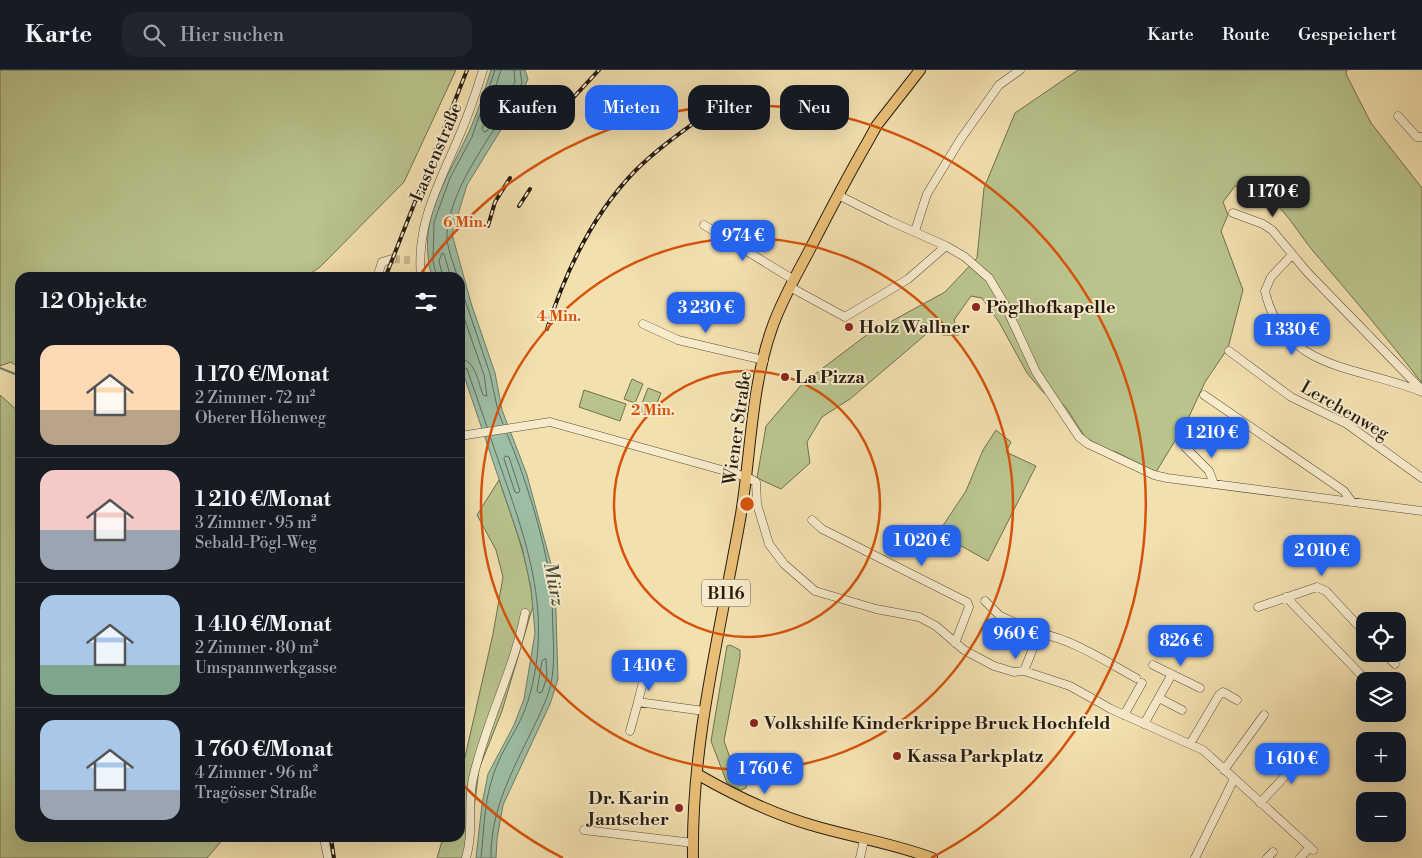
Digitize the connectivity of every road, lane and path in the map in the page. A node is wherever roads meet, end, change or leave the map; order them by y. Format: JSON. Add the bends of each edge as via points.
{"nodes":[{"id":1,"x":483,"y":70,"type":"edge"},
{"id":2,"x":920,"y":70,"type":"edge"},
{"id":3,"x":1020,"y":70,"type":"edge"},
{"id":4,"x":1398,"y":116,"type":"dead end"},
{"id":5,"x":1422,"y":138,"type":"edge"},
{"id":6,"x":838,"y":195,"type":"junction"},
{"id":7,"x":1233,"y":212,"type":"dead end"},
{"id":8,"x":704,"y":225,"type":"dead end"},
{"id":9,"x":915,"y":231,"type":"junction"},
{"id":10,"x":946,"y":246,"type":"junction"},
{"id":11,"x":1292,"y":254,"type":"junction"},
{"id":12,"x":392,"y":259,"type":"dead end"},
{"id":13,"x":410,"y":260,"type":"tunnel mouth"},
{"id":14,"x":420,"y":260,"type":"junction"},
{"id":15,"x":379,"y":272,"type":"edge"},
{"id":16,"x":420,"y":272,"type":"edge"},
{"id":17,"x":792,"y":284,"type":"junction"},
{"id":18,"x":643,"y":324,"type":"dead end"},
{"id":19,"x":1229,"y":351,"type":"dead end"},
{"id":20,"x":764,"y":360,"type":"junction"},
{"id":21,"x":1422,"y":391,"type":"edge"},
{"id":22,"x":1204,"y":395,"type":"dead end"},
{"id":23,"x":465,"y":436,"type":"edge"},
{"id":24,"x":1185,"y":447,"type":"dead end"},
{"id":25,"x":747,"y":477,"type":"junction"},
{"id":26,"x":1422,"y":478,"type":"edge"},
{"id":27,"x":1214,"y":484,"type":"junction"},
{"id":28,"x":1352,"y":502,"type":"junction"},
{"id":29,"x":1422,"y":511,"type":"edge"},
{"id":30,"x":812,"y":520,"type":"dead end"},
{"id":31,"x":1286,"y":597,"type":"junction"},
{"id":32,"x":985,"y":601,"type":"dead end"},
{"id":33,"x":1258,"y":606,"type":"dead end"},
{"id":34,"x":525,"y":613,"type":"dead end"},
{"id":35,"x":1356,"y":623,"type":"edge"},
{"id":36,"x":1039,"y":633,"type":"junction"},
{"id":37,"x":954,"y":642,"type":"junction"},
{"id":38,"x":649,"y":658,"type":"dead end"},
{"id":39,"x":1153,"y":665,"type":"dead end"},
{"id":40,"x":1024,"y":671,"type":"junction"},
{"id":41,"x":1358,"y":672,"type":"edge"},
{"id":42,"x":1172,"y":674,"type":"junction"},
{"id":43,"x":1200,"y":688,"type":"dead end"},
{"id":44,"x":1159,"y":698,"type":"junction"},
{"id":45,"x":1237,"y":700,"type":"dead end"},
{"id":46,"x":638,"y":702,"type":"junction"},
{"id":47,"x":1182,"y":710,"type":"dead end"},
{"id":48,"x":704,"y":711,"type":"junction"},
{"id":49,"x":1124,"y":715,"type":"junction"},
{"id":50,"x":1264,"y":715,"type":"dead end"},
{"id":51,"x":1144,"y":724,"type":"junction"},
{"id":52,"x":630,"y":731,"type":"dead end"},
{"id":53,"x":1190,"y":744,"type":"junction"},
{"id":54,"x":1317,"y":758,"type":"dead end"},
{"id":55,"x":1224,"y":770,"type":"junction"},
{"id":56,"x":697,"y":774,"type":"junction"},
{"id":57,"x":1234,"y":779,"type":"junction"},
{"id":58,"x":1260,"y":803,"type":"junction"},
{"id":59,"x":584,"y":830,"type":"dead end"},
{"id":60,"x":864,"y":840,"type":"junction"},
{"id":61,"x":325,"y":842,"type":"edge"},
{"id":62,"x":693,"y":843,"type":"junction"},
{"id":63,"x":328,"y":858,"type":"edge"},
{"id":64,"x":466,"y":858,"type":"edge"},
{"id":65,"x":693,"y":858,"type":"edge"},
{"id":66,"x":860,"y":858,"type":"edge"},
{"id":67,"x":932,"y":858,"type":"edge"},
{"id":68,"x":1195,"y":858,"type":"edge"},
{"id":69,"x":1300,"y":858,"type":"edge"}],
"edges":[{"from":1,"to":14,"type":"street","name":"Lastenstraße","via":[[471,108],[426,215]]},
{"from":2,"to":6,"type":"main road","name":"Wiener Straße","number":"B116","via":[[878,125]]},
{"from":3,"to":9,"type":"street","via":[[999,85],[960,140],[927,194]]},
{"from":4,"to":5,"type":"street","via":[[1416,137]]},
{"from":6,"to":9,"type":"street"},
{"from":6,"to":17,"type":"main road","name":"Wiener Straße","number":"B116"},
{"from":7,"to":11,"type":"street","via":[[1272,230]]},
{"from":8,"to":17,"type":"street"},
{"from":9,"to":10,"type":"street"},
{"from":10,"to":17,"type":"street","via":[[908,280],[845,317]]},
{"from":10,"to":27,"type":"street","via":[[988,278],[1004,303],[1036,372],[1079,437],[1154,475]]},
{"from":11,"to":21,"type":"street"},
{"from":11,"to":21,"type":"street","via":[[1271,276],[1265,291],[1274,318],[1297,346],[1319,359],[1355,372]]},
{"from":12,"to":15,"type":"street","via":[[382,262]]},
{"from":13,"to":14,"type":"street"},
{"from":14,"to":16,"type":"street","name":"Lastenstraße"},
{"from":17,"to":20,"type":"main road","name":"Wiener Straße","number":"B116","via":[[772,328]]},
{"from":18,"to":20,"type":"street","via":[[678,340]]},
{"from":19,"to":26,"type":"street","name":"Lerchenweg","via":[[1292,397],[1347,424]]},
{"from":20,"to":25,"type":"main road","name":"Wiener Straße","number":"B116","via":[[753,418]]},
{"from":22,"to":28,"type":"street","via":[[1344,491]]},
{"from":23,"to":25,"type":"street","via":[[550,422]]},
{"from":24,"to":27,"type":"street","via":[[1209,471]]},
{"from":25,"to":37,"type":"street","via":[[756,482],[757,504],[769,544],[800,581],[828,596],[919,617],[936,626]]},
{"from":25,"to":48,"type":"main road","name":"Wiener Straße","number":"B116"},
{"from":27,"to":28,"type":"street"},
{"from":28,"to":29,"type":"street"},
{"from":30,"to":37,"type":"street","via":[[822,529],[967,602],[970,607]]},
{"from":31,"to":33,"type":"street"},
{"from":31,"to":35,"type":"street","via":[[1317,587],[1326,591]]},
{"from":31,"to":41,"type":"street"},
{"from":32,"to":36,"type":"street","via":[[1000,616]]},
{"from":34,"to":64,"type":"street","via":[[521,635],[497,698],[473,779]]},
{"from":36,"to":40,"type":"street"},
{"from":36,"to":49,"type":"street","via":[[1062,640],[1139,680]]},
{"from":37,"to":40,"type":"street","via":[[994,666],[1014,672]]},
{"from":38,"to":46,"type":"street"},
{"from":39,"to":42,"type":"street"},
{"from":40,"to":49,"type":"street","via":[[1070,686]]},
{"from":42,"to":43,"type":"street"},
{"from":42,"to":44,"type":"street"},
{"from":44,"to":47,"type":"street"},
{"from":44,"to":51,"type":"street"},
{"from":45,"to":53,"type":"street","via":[[1223,692],[1219,694]]},
{"from":46,"to":48,"type":"street"},
{"from":46,"to":52,"type":"street"},
{"from":48,"to":56,"type":"main road","name":"Wiener Straße","number":"B116"},
{"from":49,"to":51,"type":"street"},
{"from":50,"to":55,"type":"street"},
{"from":51,"to":53,"type":"street"},
{"from":53,"to":55,"type":"street","via":[[1203,750]]},
{"from":54,"to":58,"type":"street","via":[[1287,774]]},
{"from":55,"to":57,"type":"street"},
{"from":56,"to":60,"type":"main road","via":[[770,811]]},
{"from":56,"to":62,"type":"main road","name":"Wiener Straße","number":"B116"},
{"from":57,"to":58,"type":"street"},
{"from":57,"to":68,"type":"street"},
{"from":58,"to":69,"type":"street","via":[[1311,849]]},
{"from":59,"to":62,"type":"street"},
{"from":60,"to":66,"type":"street"},
{"from":60,"to":67,"type":"main road","via":[[899,846]]},
{"from":61,"to":63,"type":"street"},
{"from":62,"to":65,"type":"main road","name":"Wiener Straße","number":"B116"}]}
